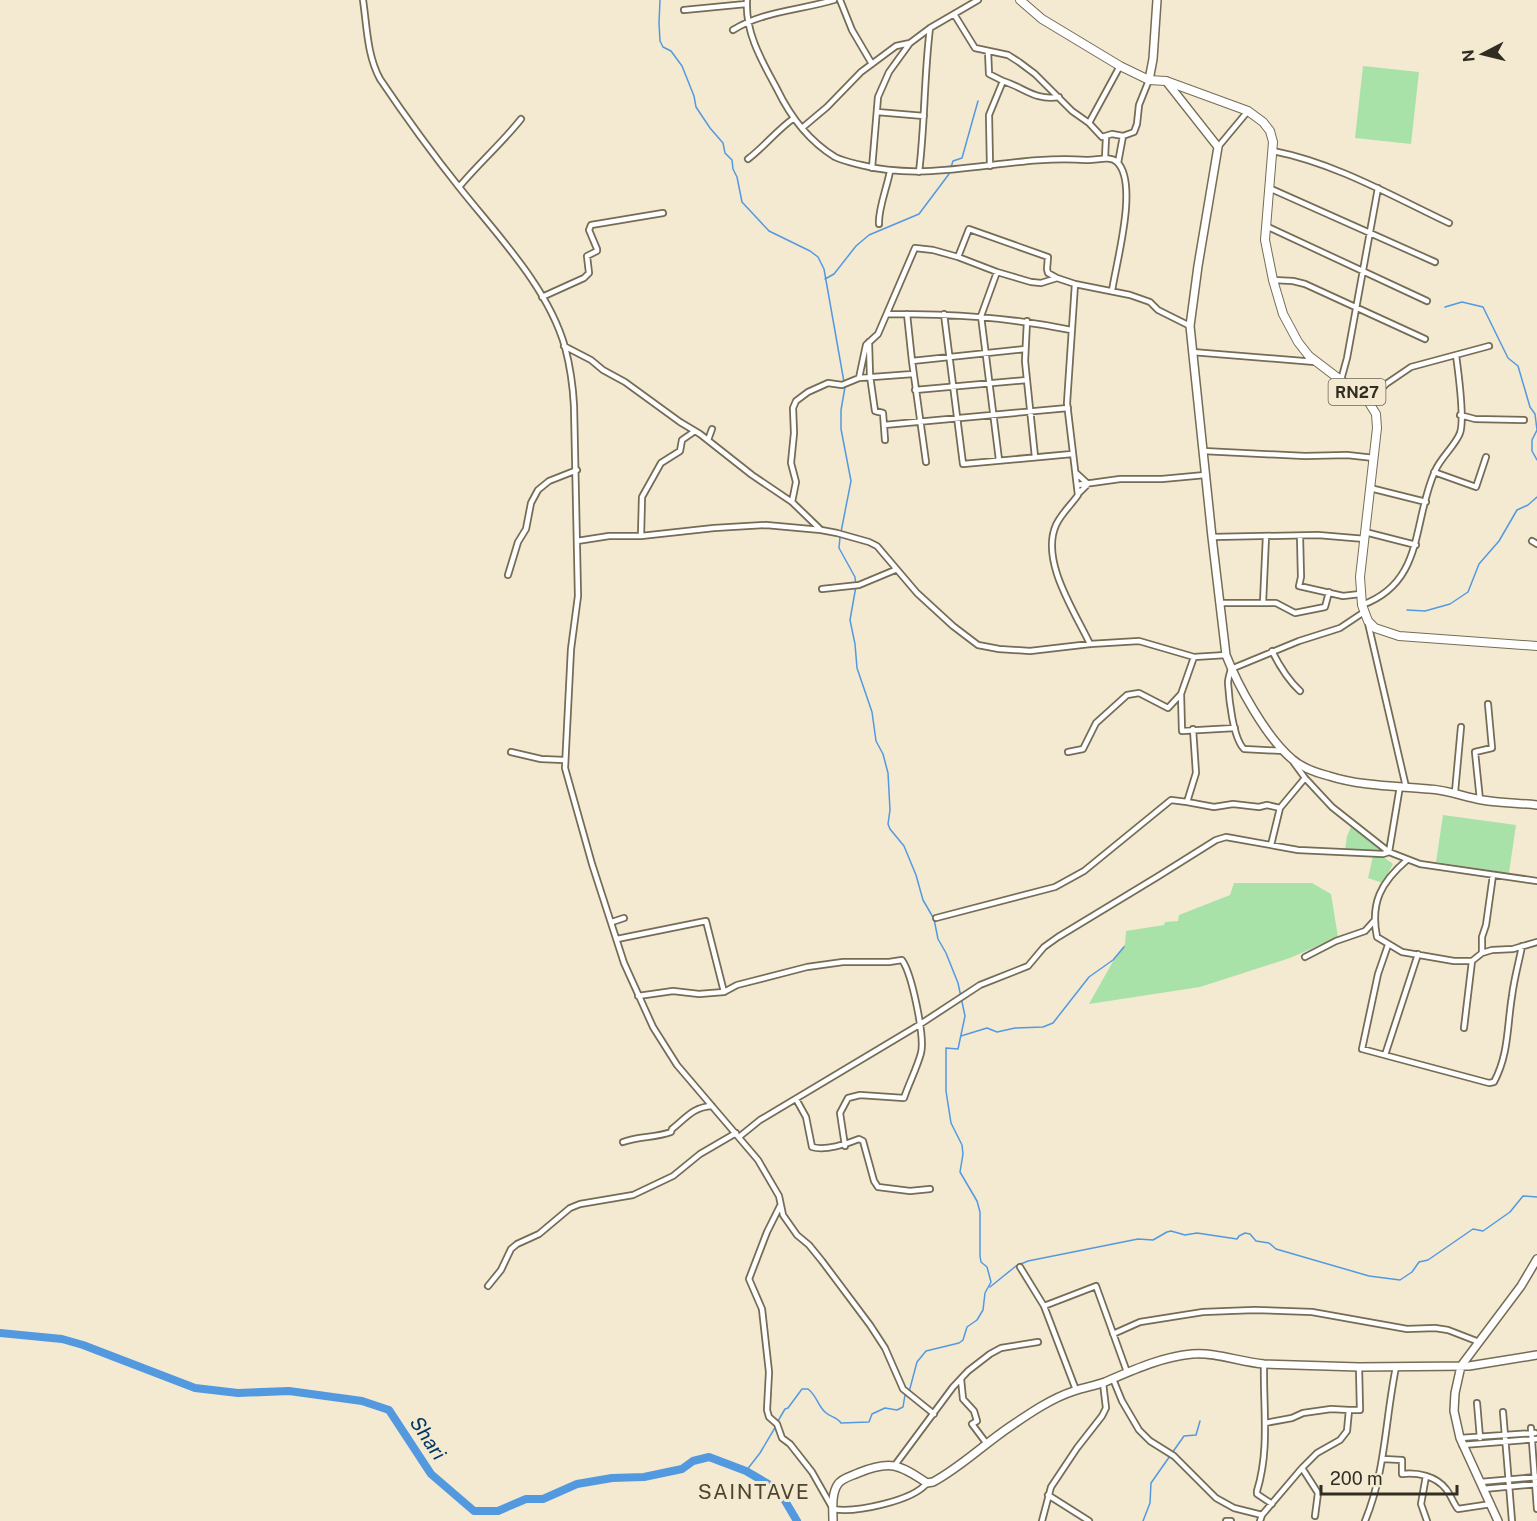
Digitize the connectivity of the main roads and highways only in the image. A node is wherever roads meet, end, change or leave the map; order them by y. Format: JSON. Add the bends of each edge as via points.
{"nodes":[{"id":1,"x":1020,"y":0,"type":"edge"},
{"id":2,"x":1537,"y":646,"type":"edge"}],
"edges":[{"from":1,"to":2,"type":"main road","number":"RN27","via":[[1042,19],[1120,66],[1149,80],[1166,81],[1248,111],[1270,131],[1273,151],[1265,240],[1283,314],[1298,342],[1315,362],[1368,401],[1376,414],[1360,577],[1360,594],[1368,621],[1375,628],[1399,636]]}]}
